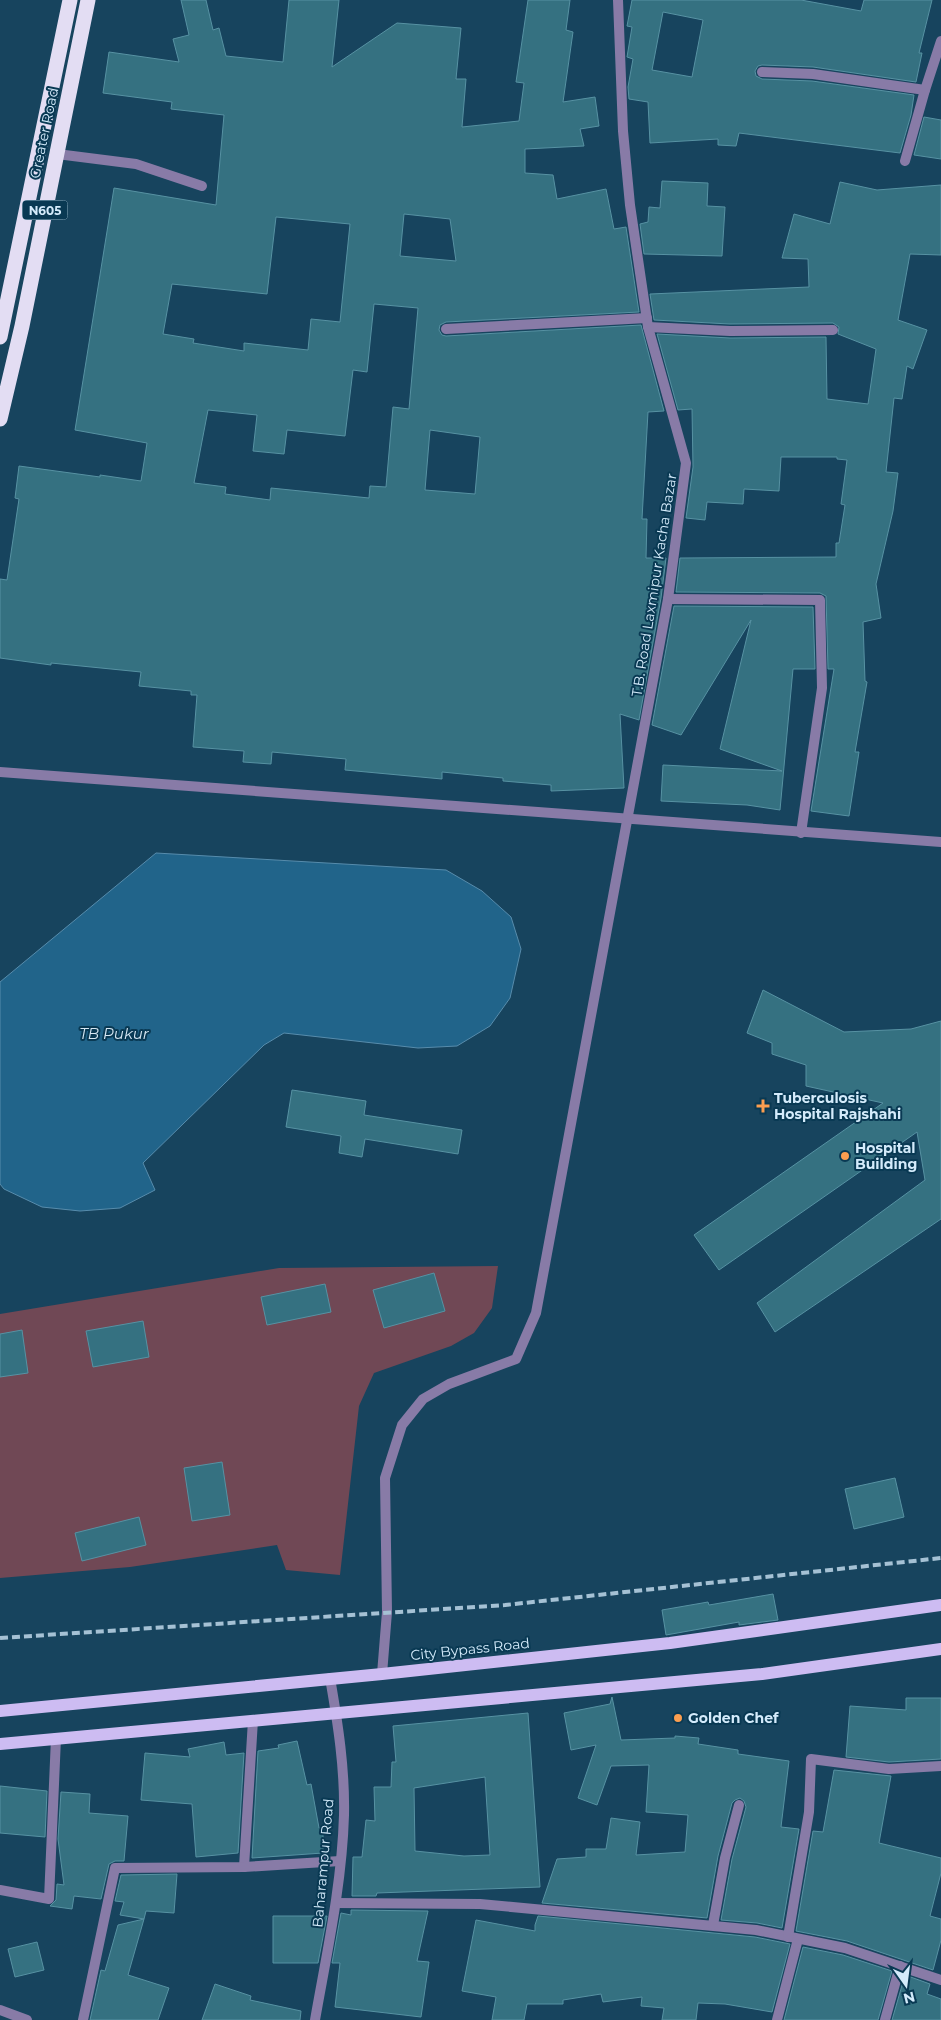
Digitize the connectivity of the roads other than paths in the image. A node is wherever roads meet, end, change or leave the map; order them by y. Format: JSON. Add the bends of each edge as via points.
{"nodes":[{"id":1,"x":70,"y":0,"type":"edge"},
{"id":2,"x":88,"y":0,"type":"edge"},
{"id":3,"x":618,"y":0,"type":"edge"},
{"id":4,"x":941,"y":42,"type":"edge"},
{"id":5,"x":58,"y":58,"type":"junction"},
{"id":6,"x":76,"y":61,"type":"junction"},
{"id":7,"x":762,"y":72,"type":"dead end"},
{"id":8,"x":925,"y":90,"type":"junction"},
{"id":9,"x":57,"y":154,"type":"junction"},
{"id":10,"x":905,"y":161,"type":"dead end"},
{"id":11,"x":202,"y":186,"type":"dead end"},
{"id":12,"x":647,"y":323,"type":"junction"},
{"id":13,"x":446,"y":329,"type":"dead end"},
{"id":14,"x":833,"y":330,"type":"dead end"},
{"id":15,"x":0,"y":337,"type":"edge"},
{"id":16,"x":0,"y":419,"type":"edge"},
{"id":17,"x":668,"y":599,"type":"junction"},
{"id":18,"x":0,"y":772,"type":"edge"},
{"id":19,"x":629,"y":820,"type":"junction"},
{"id":20,"x":801,"y":833,"type":"junction"},
{"id":21,"x":941,"y":842,"type":"edge"},
{"id":22,"x":941,"y":1604,"type":"edge"},
{"id":23,"x":941,"y":1649,"type":"edge"},
{"id":24,"x":382,"y":1674,"type":"junction"},
{"id":25,"x":330,"y":1678,"type":"junction"},
{"id":26,"x":0,"y":1711,"type":"edge"},
{"id":27,"x":336,"y":1713,"type":"junction"},
{"id":28,"x":253,"y":1720,"type":"junction"},
{"id":29,"x":56,"y":1738,"type":"junction"},
{"id":30,"x":0,"y":1744,"type":"edge"},
{"id":31,"x":941,"y":1766,"type":"edge"},
{"id":32,"x":739,"y":1805,"type":"dead end"},
{"id":33,"x":340,"y":1861,"type":"junction"},
{"id":34,"x":244,"y":1866,"type":"junction"},
{"id":35,"x":0,"y":1890,"type":"edge"},
{"id":36,"x":336,"y":1903,"type":"junction"},
{"id":37,"x":713,"y":1925,"type":"junction"},
{"id":38,"x":793,"y":1938,"type":"junction"},
{"id":39,"x":900,"y":1966,"type":"junction"},
{"id":40,"x":941,"y":1980,"type":"edge"},
{"id":41,"x":0,"y":2010,"type":"edge"},
{"id":42,"x":27,"y":2020,"type":"edge"},
{"id":43,"x":83,"y":2020,"type":"edge"},
{"id":44,"x":315,"y":2020,"type":"edge"},
{"id":45,"x":777,"y":2020,"type":"edge"},
{"id":46,"x":885,"y":2020,"type":"edge"}],
"edges":[{"from":1,"to":5,"type":"highway","name":"Greater Road","number":"N605"},
{"from":2,"to":6,"type":"highway","name":"Greater Road","number":"N605"},
{"from":3,"to":12,"type":"street","name":"T.B. Road Laxmipur Kacha Bazar","via":[[623,131]]},
{"from":4,"to":8,"type":"street"},
{"from":5,"to":6,"type":"highway"},
{"from":5,"to":15,"type":"highway","name":"Greater Road","number":"N605"},
{"from":6,"to":9,"type":"highway","name":"Greater Road","number":"N605"},
{"from":7,"to":8,"type":"street","via":[[812,74]]},
{"from":8,"to":10,"type":"street"},
{"from":9,"to":11,"type":"street","via":[[136,164]]},
{"from":9,"to":16,"type":"highway","name":"Greater Road","number":"N605"},
{"from":12,"to":13,"type":"street"},
{"from":12,"to":14,"type":"street","via":[[730,331]]},
{"from":12,"to":17,"type":"street","name":"T.B. Road Laxmipur Kacha Bazar","via":[[686,463]]},
{"from":17,"to":19,"type":"street","name":"T.B. Road Laxmipur Kacha Bazar"},
{"from":17,"to":20,"type":"street","via":[[820,600],[822,688]]},
{"from":18,"to":19,"type":"street"},
{"from":19,"to":20,"type":"street"},
{"from":19,"to":24,"type":"street","name":"T.B. Road Laxmipur Kacha Bazar","via":[[536,1313],[516,1359],[449,1384],[423,1400],[402,1425],[385,1478],[387,1612]]},
{"from":20,"to":21,"type":"street"},
{"from":22,"to":24,"type":"main road","name":"City Bypass Road","via":[[670,1643]]},
{"from":23,"to":27,"type":"main road","via":[[762,1674]]},
{"from":24,"to":25,"type":"main road","name":"City Bypass Road"},
{"from":25,"to":26,"type":"main road","name":"City Bypass Road"},
{"from":25,"to":27,"type":"street","name":"Baharampur Road"},
{"from":27,"to":28,"type":"main road"},
{"from":27,"to":33,"type":"street","name":"Baharampur Road","via":[[343,1767],[344,1816]]},
{"from":28,"to":29,"type":"main road"},
{"from":28,"to":34,"type":"street"},
{"from":29,"to":30,"type":"main road"},
{"from":29,"to":35,"type":"street","via":[[48,1899]]},
{"from":31,"to":38,"type":"street","via":[[888,1769],[811,1760],[809,1812]]},
{"from":32,"to":37,"type":"street"},
{"from":33,"to":34,"type":"street"},
{"from":33,"to":36,"type":"street","name":"Baharampur Road"},
{"from":34,"to":43,"type":"street","via":[[115,1868]]},
{"from":36,"to":37,"type":"street","via":[[480,1904]]},
{"from":36,"to":44,"type":"street","name":"Baharampur Road"},
{"from":37,"to":38,"type":"street"},
{"from":38,"to":39,"type":"street","via":[[845,1948]]},
{"from":38,"to":45,"type":"street"},
{"from":39,"to":40,"type":"street"},
{"from":39,"to":46,"type":"street"},
{"from":41,"to":42,"type":"street"}]}
